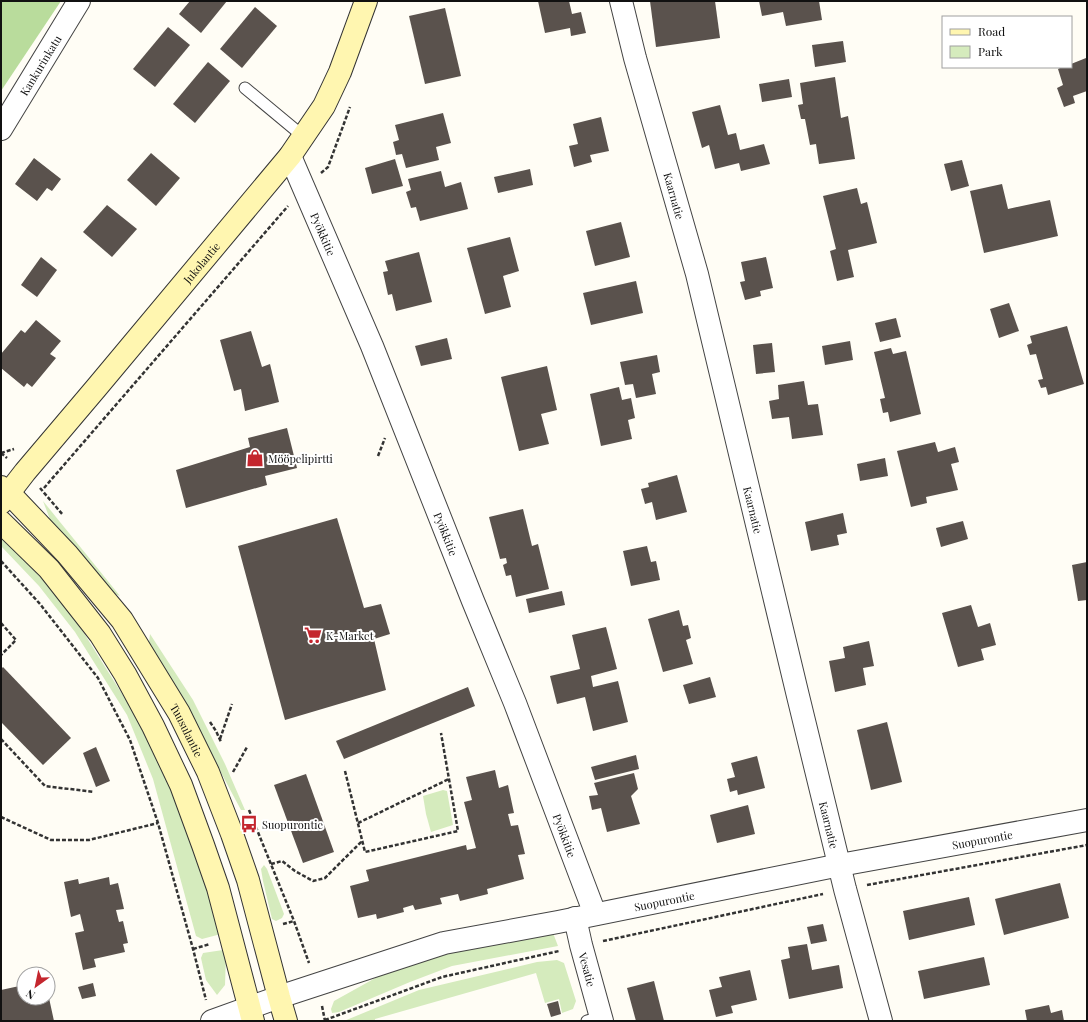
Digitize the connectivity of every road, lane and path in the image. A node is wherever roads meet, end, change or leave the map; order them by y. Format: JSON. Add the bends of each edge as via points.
{"nodes":[{"id":1,"x":79,"y":1,"type":"edge"},
{"id":2,"x":366,"y":1,"type":"edge"},
{"id":3,"x":621,"y":1,"type":"edge"},
{"id":4,"x":245,"y":88,"type":"dead end"},
{"id":5,"x":1,"y":127,"type":"edge"},
{"id":6,"x":304,"y":137,"type":"junction"},
{"id":7,"x":290,"y":156,"type":"junction"},
{"id":8,"x":387,"y":432,"type":"dead end"},
{"id":9,"x":378,"y":456,"type":"dead end"},
{"id":10,"x":4,"y":495,"type":"edge"},
{"id":11,"x":1,"y":522,"type":"edge"},
{"id":12,"x":1,"y":560,"type":"edge"},
{"id":13,"x":1,"y":623,"type":"edge"},
{"id":14,"x":1,"y":655,"type":"edge"},
{"id":15,"x":232,"y":704,"type":"dead end"},
{"id":16,"x":441,"y":733,"type":"dead end"},
{"id":17,"x":1,"y":739,"type":"edge"},
{"id":18,"x":219,"y":740,"type":"dead end"},
{"id":19,"x":247,"y":747,"type":"dead end"},
{"id":20,"x":345,"y":771,"type":"dead end"},
{"id":21,"x":233,"y":772,"type":"dead end"},
{"id":22,"x":449,"y":779,"type":"junction"},
{"id":23,"x":94,"y":792,"type":"dead end"},
{"id":24,"x":1,"y":817,"type":"edge"},
{"id":25,"x":1087,"y":820,"type":"edge"},
{"id":26,"x":158,"y":822,"type":"junction"},
{"id":27,"x":358,"y":823,"type":"junction"},
{"id":28,"x":362,"y":841,"type":"junction"},
{"id":29,"x":1087,"y":845,"type":"edge"},
{"id":30,"x":270,"y":864,"type":"dead end"},
{"id":31,"x":840,"y":865,"type":"junction"},
{"id":32,"x":845,"y":890,"type":"junction"},
{"id":33,"x":585,"y":916,"type":"junction"},
{"id":34,"x":581,"y":946,"type":"junction"},
{"id":35,"x":279,"y":997,"type":"junction"},
{"id":36,"x":210,"y":1014,"type":"edge"},
{"id":37,"x":251,"y":1014,"type":"edge"},
{"id":38,"x":325,"y":1020,"type":"edge"},
{"id":39,"x":596,"y":1020,"type":"edge"},
{"id":40,"x":286,"y":1021,"type":"edge"},
{"id":41,"x":881,"y":1021,"type":"edge"}],
"edges":[{"from":1,"to":5,"type":"street","name":"Kankurinkatu"},
{"from":2,"to":6,"type":"main road","name":"Jukolantie","via":[[340,72],[324,106]]},
{"from":3,"to":31,"type":"street","name":"Kaarnatie","via":[[697,274]]},
{"from":4,"to":6,"type":"lane"},
{"from":6,"to":7,"type":"main road","name":"Jukolantie"},
{"from":7,"to":10,"type":"main road","name":"Jukolantie"},
{"from":7,"to":33,"type":"street","name":"Pyökkitie","via":[[372,346],[515,703]]},
{"from":8,"to":9,"type":"path"},
{"from":10,"to":35,"type":"main road","name":"Tuusulantie","via":[[67,554],[122,620],[178,713],[208,772],[232,834],[248,880]]},
{"from":11,"to":37,"type":"main road","via":[[49,569],[100,634],[154,726],[180,785],[218,888]]},
{"from":12,"to":26,"type":"path","via":[[40,604],[98,678],[130,740]]},
{"from":13,"to":14,"type":"path","via":[[16,640]]},
{"from":15,"to":18,"type":"path"},
{"from":16,"to":22,"type":"path"},
{"from":17,"to":23,"type":"path","via":[[45,786]]},
{"from":19,"to":21,"type":"path"},
{"from":20,"to":27,"type":"path"},
{"from":22,"to":27,"type":"path"},
{"from":22,"to":28,"type":"path","via":[[458,831],[365,852]]},
{"from":24,"to":26,"type":"path","via":[[51,840],[89,840]]},
{"from":25,"to":31,"type":"street","name":"Suopurontie"},
{"from":26,"to":36,"type":"path"},
{"from":27,"to":28,"type":"path"},
{"from":28,"to":30,"type":"path","via":[[326,878],[313,881],[282,861]]},
{"from":29,"to":32,"type":"path"},
{"from":31,"to":32,"type":"street","name":"Kaarnatie"},
{"from":31,"to":33,"type":"street","name":"Suopurontie"},
{"from":32,"to":34,"type":"path"},
{"from":32,"to":41,"type":"street","name":"Kaarnatie"},
{"from":33,"to":34,"type":"street","name":"Vesatie"},
{"from":33,"to":35,"type":"street","name":"Suopurontie","via":[[444,943]]},
{"from":34,"to":38,"type":"path","via":[[442,977]]},
{"from":34,"to":39,"type":"street","name":"Vesatie"},
{"from":35,"to":37,"type":"street","name":"Suopurontie"},
{"from":35,"to":40,"type":"main road","name":"Tuusulantie"},
{"from":36,"to":37,"type":"street","name":"Suopurontie"}]}
